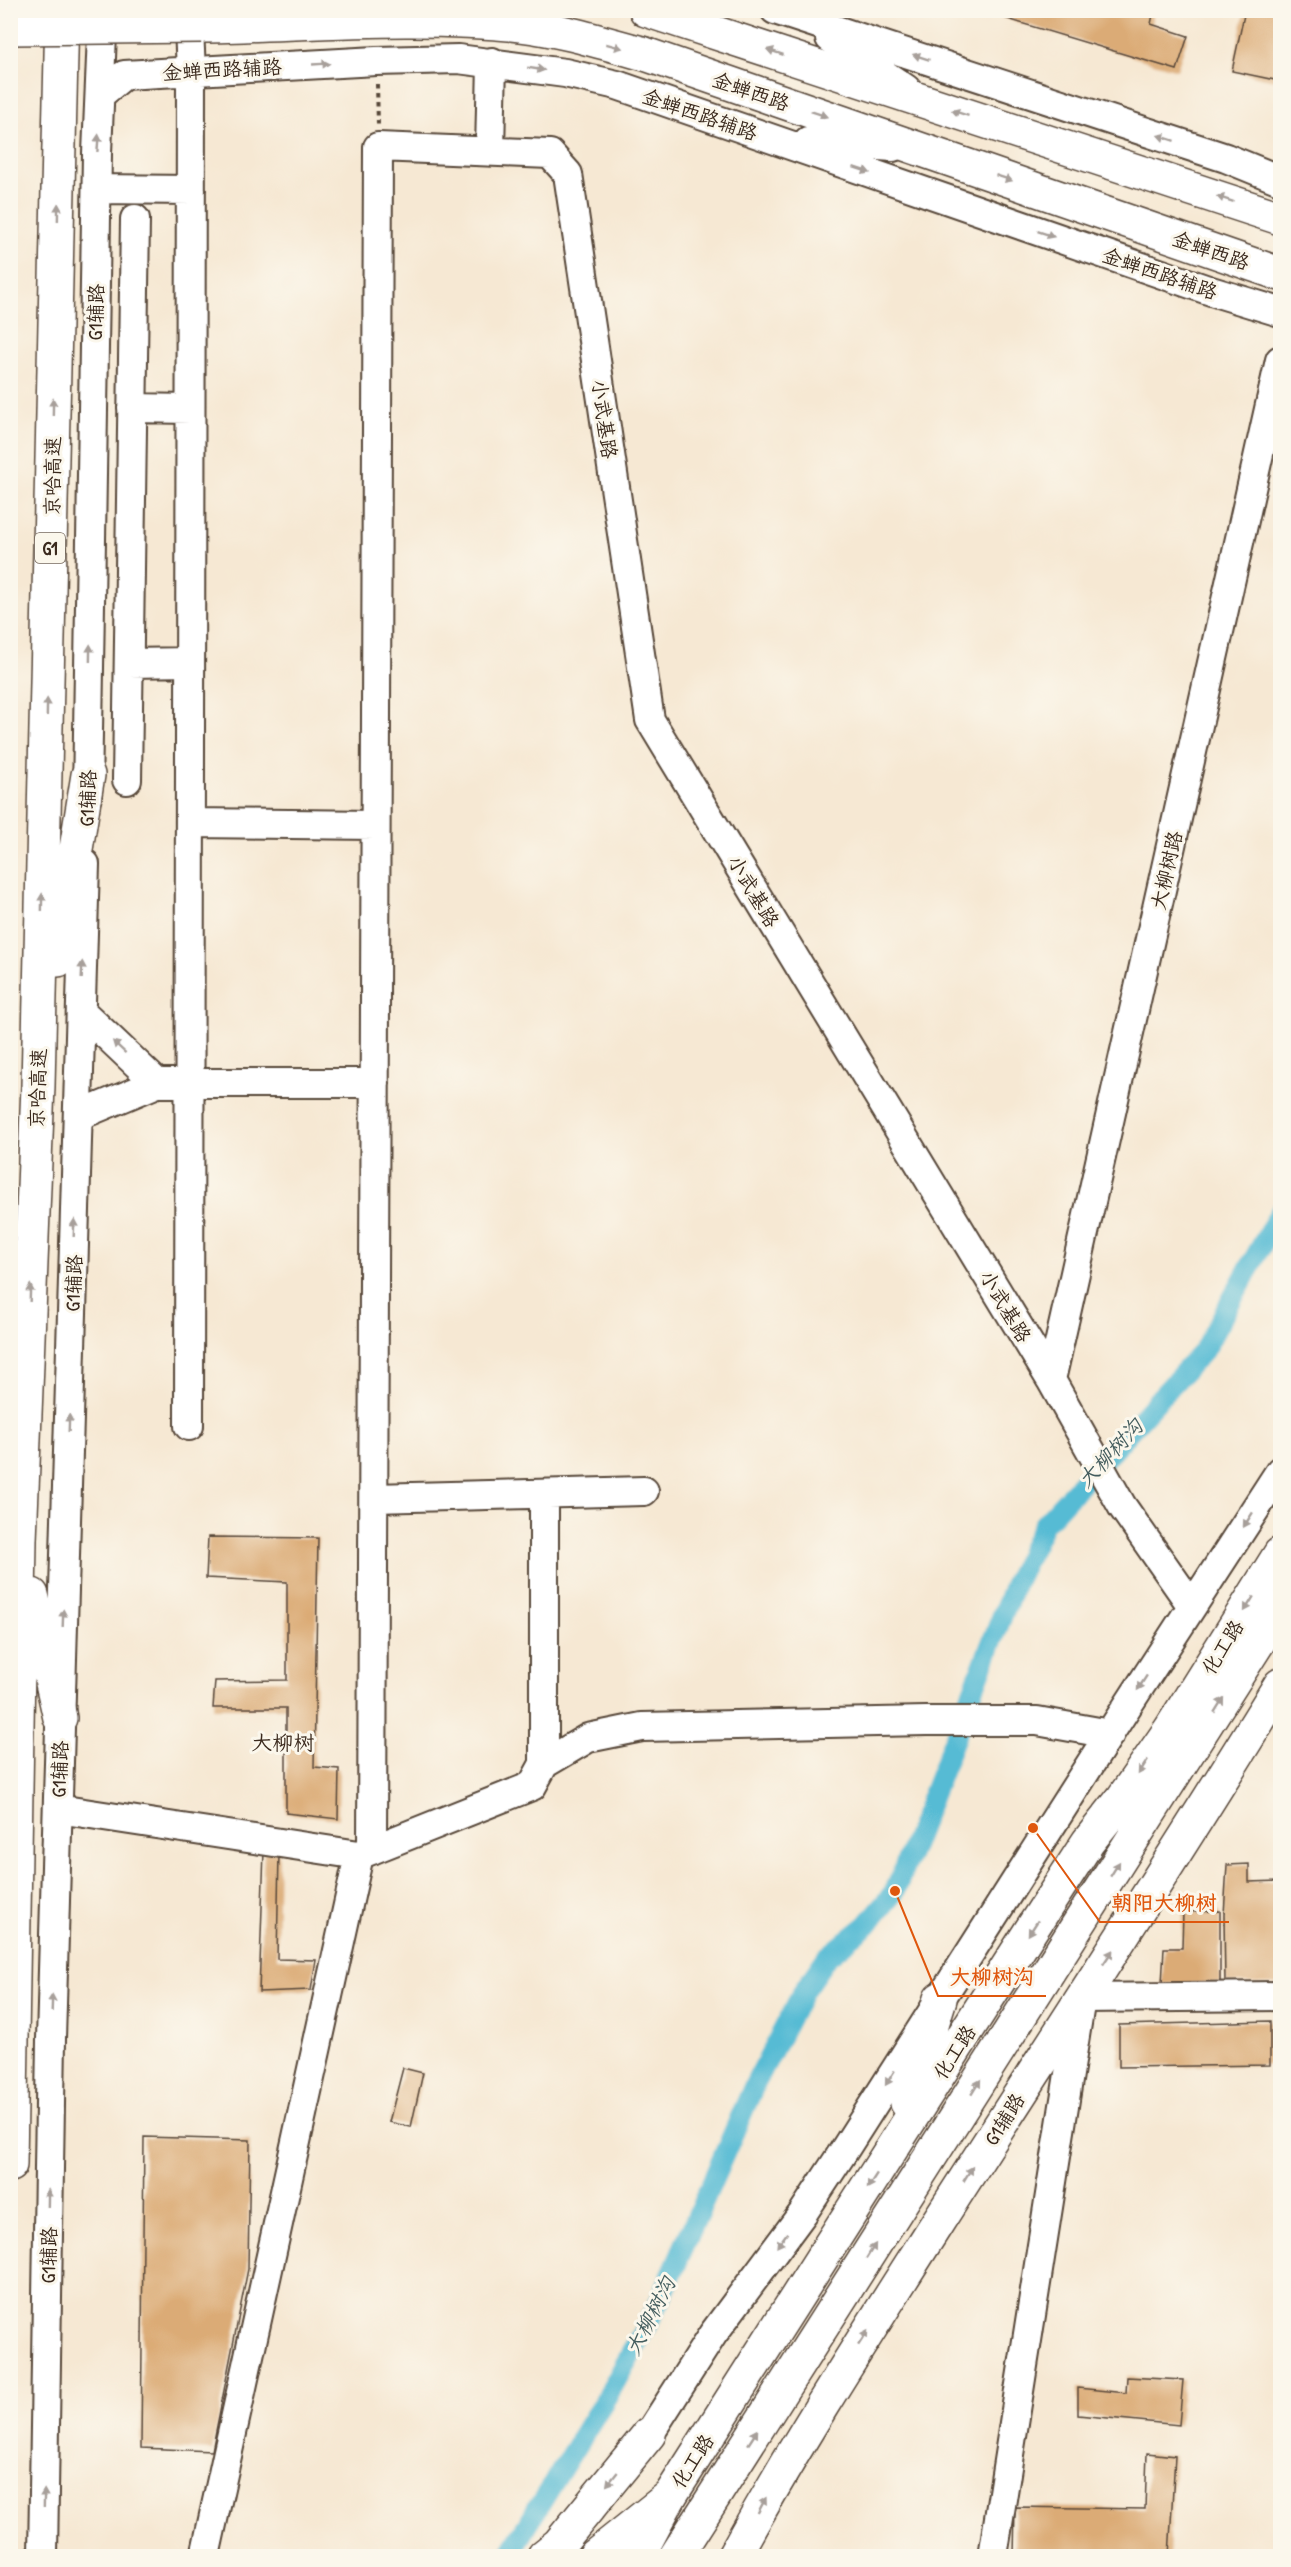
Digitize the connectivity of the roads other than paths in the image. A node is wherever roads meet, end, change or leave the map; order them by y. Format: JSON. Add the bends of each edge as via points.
{"nodes":[{"id":1,"x":62,"y":10,"type":"edge"},
{"id":2,"x":103,"y":10,"type":"edge"},
{"id":3,"x":646,"y":10,"type":"edge"},
{"id":4,"x":775,"y":10,"type":"edge"},
{"id":5,"x":195,"y":19,"type":"edge"},
{"id":6,"x":804,"y":20,"type":"junction"},
{"id":7,"x":10,"y":28,"type":"edge"},
{"id":8,"x":492,"y":62,"type":"junction"},
{"id":9,"x":191,"y":70,"type":"junction"},
{"id":10,"x":101,"y":94,"type":"junction"},
{"id":11,"x":926,"y":101,"type":"junction"},
{"id":12,"x":770,"y":138,"type":"junction"},
{"id":13,"x":918,"y":148,"type":"junction"},
{"id":14,"x":490,"y":151,"type":"junction"},
{"id":15,"x":1281,"y":180,"type":"edge"},
{"id":16,"x":97,"y":189,"type":"junction"},
{"id":17,"x":191,"y":190,"type":"junction"},
{"id":18,"x":1281,"y":218,"type":"edge"},
{"id":19,"x":135,"y":219,"type":"dead end"},
{"id":20,"x":1281,"y":274,"type":"edge"},
{"id":21,"x":1281,"y":312,"type":"edge"},
{"id":22,"x":1281,"y":360,"type":"edge"},
{"id":23,"x":132,"y":408,"type":"junction"},
{"id":24,"x":190,"y":408,"type":"junction"},
{"id":25,"x":190,"y":662,"type":"junction"},
{"id":26,"x":129,"y":663,"type":"junction"},
{"id":27,"x":88,"y":775,"type":"junction"},
{"id":28,"x":127,"y":780,"type":"dead end"},
{"id":29,"x":190,"y":823,"type":"junction"},
{"id":30,"x":375,"y":825,"type":"junction"},
{"id":31,"x":81,"y":1011,"type":"junction"},
{"id":32,"x":157,"y":1083,"type":"junction"},
{"id":33,"x":189,"y":1083,"type":"junction"},
{"id":34,"x":375,"y":1083,"type":"junction"},
{"id":35,"x":38,"y":1086,"type":"junction"},
{"id":36,"x":78,"y":1116,"type":"junction"},
{"id":37,"x":1052,"y":1380,"type":"junction"},
{"id":38,"x":189,"y":1426,"type":"dead end"},
{"id":39,"x":1281,"y":1471,"type":"edge"},
{"id":40,"x":644,"y":1491,"type":"dead end"},
{"id":41,"x":544,"y":1494,"type":"junction"},
{"id":42,"x":374,"y":1498,"type":"junction"},
{"id":43,"x":20,"y":1540,"type":"junction"},
{"id":44,"x":1281,"y":1554,"type":"edge"},
{"id":45,"x":1192,"y":1606,"type":"junction"},
{"id":46,"x":1281,"y":1608,"type":"edge"},
{"id":47,"x":1281,"y":1685,"type":"edge"},
{"id":48,"x":60,"y":1718,"type":"junction"},
{"id":49,"x":1110,"y":1734,"type":"junction"},
{"id":50,"x":544,"y":1764,"type":"junction"},
{"id":51,"x":58,"y":1809,"type":"junction"},
{"id":52,"x":365,"y":1852,"type":"junction"},
{"id":53,"x":1281,"y":1996,"type":"edge"},
{"id":54,"x":1080,"y":1998,"type":"junction"},
{"id":55,"x":940,"y":1999,"type":"junction"},
{"id":56,"x":892,"y":2149,"type":"junction"},
{"id":57,"x":10,"y":2165,"type":"edge"},
{"id":58,"x":934,"y":2228,"type":"junction"},
{"id":59,"x":818,"y":2336,"type":"junction"},
{"id":60,"x":649,"y":2434,"type":"joint"},
{"id":61,"x":670,"y":2496,"type":"junction"},
{"id":62,"x":43,"y":2556,"type":"edge"},
{"id":63,"x":205,"y":2556,"type":"edge"},
{"id":64,"x":544,"y":2556,"type":"edge"},
{"id":65,"x":595,"y":2556,"type":"edge"},
{"id":66,"x":638,"y":2556,"type":"edge"},
{"id":67,"x":676,"y":2556,"type":"edge"},
{"id":68,"x":734,"y":2556,"type":"edge"},
{"id":69,"x":993,"y":2556,"type":"edge"}],
"edges":[{"from":35,"to":1,"type":"main road","name":"京哈高速","number":"G1","one_way":true},
{"from":2,"to":10,"type":"street","name":"G1辅路"},
{"from":11,"to":3,"type":"main road","one_way":true},
{"from":4,"to":6,"type":"street"},
{"from":5,"to":7,"type":"main road","name":"金蝉西路","bridge":true},
{"from":5,"to":9,"type":"street"},
{"from":5,"to":13,"type":"main road","name":"金蝉西路","one_way":true,"via":[[472,21],[523,26],[645,54]]},
{"from":6,"to":11,"type":"street"},
{"from":15,"to":6,"type":"street","one_way":true,"via":[[1226,158]]},
{"from":9,"to":8,"type":"street","name":"金蝉西路辅路","one_way":true,"via":[[376,61]]},
{"from":8,"to":12,"type":"street","name":"金蝉西路辅路","one_way":true,"via":[[617,85]]},
{"from":8,"to":14,"type":"street"},
{"from":9,"to":10,"type":"street","name":"金蝉西路辅路","via":[[124,75]]},
{"from":9,"to":17,"type":"street"},
{"from":16,"to":10,"type":"street","name":"G1辅路","one_way":true},
{"from":18,"to":11,"type":"main road","one_way":true},
{"from":12,"to":13,"type":"street"},
{"from":12,"to":21,"type":"street","name":"金蝉西路辅路","one_way":true},
{"from":13,"to":20,"type":"main road","name":"金蝉西路","one_way":true},
{"from":14,"to":30,"type":"street","name":"小武基路","via":[[378,147]]},
{"from":14,"to":37,"type":"street","name":"小武基路","via":[[550,154],[568,174],[650,720]]},
{"from":16,"to":17,"type":"street"},
{"from":27,"to":16,"type":"street","name":"G1辅路","one_way":true},
{"from":17,"to":24,"type":"street"},
{"from":19,"to":23,"type":"street"},
{"from":22,"to":37,"type":"street","name":"大柳树路"},
{"from":23,"to":24,"type":"street"},
{"from":23,"to":26,"type":"street"},
{"from":24,"to":25,"type":"street"},
{"from":25,"to":26,"type":"street"},
{"from":25,"to":29,"type":"street"},
{"from":26,"to":28,"type":"street"},
{"from":31,"to":27,"type":"street","name":"G1辅路","one_way":true},
{"from":27,"to":35,"type":"main road"},
{"from":29,"to":30,"type":"street"},
{"from":29,"to":33,"type":"street"},
{"from":30,"to":34,"type":"street"},
{"from":32,"to":31,"type":"street","one_way":true},
{"from":31,"to":36,"type":"street","name":"G1辅路"},
{"from":32,"to":33,"type":"street"},
{"from":32,"to":36,"type":"street"},
{"from":33,"to":34,"type":"street"},
{"from":33,"to":38,"type":"street"},
{"from":34,"to":42,"type":"street"},
{"from":43,"to":35,"type":"main road","name":"京哈高速","number":"G1","one_way":true},
{"from":48,"to":36,"type":"street","name":"G1辅路","one_way":true},
{"from":37,"to":45,"type":"street","name":"小武基路","via":[[1122,1506]]},
{"from":39,"to":45,"type":"street","one_way":true},
{"from":40,"to":41,"type":"street"},
{"from":41,"to":42,"type":"street"},
{"from":41,"to":50,"type":"street"},
{"from":42,"to":52,"type":"street"},
{"from":43,"to":48,"type":"main road"},
{"from":43,"to":57,"type":"main road","name":"京哈高速","number":"G1"},
{"from":44,"to":56,"type":"main road","name":"化工路","one_way":true,"via":[[1170,1730],[1088,1842]]},
{"from":45,"to":49,"type":"street","one_way":true},
{"from":59,"to":46,"type":"main road","name":"化工路","one_way":true},
{"from":54,"to":47,"type":"main road","name":"G1辅路","one_way":true},
{"from":48,"to":51,"type":"street","name":"G1辅路"},
{"from":49,"to":50,"type":"street","via":[[1037,1721],[642,1727],[588,1738]]},
{"from":49,"to":55,"type":"street"},
{"from":50,"to":52,"type":"street","via":[[532,1786]]},
{"from":51,"to":52,"type":"street"},
{"from":62,"to":51,"type":"street","name":"G1辅路","one_way":true},
{"from":52,"to":63,"type":"street"},
{"from":53,"to":54,"type":"street"},
{"from":58,"to":54,"type":"main road","name":"G1辅路","one_way":true},
{"from":54,"to":69,"type":"street"},
{"from":55,"to":56,"type":"main road"},
{"from":55,"to":60,"type":"street","one_way":true,"via":[[843,2152],[713,2334]]},
{"from":56,"to":61,"type":"main road","name":"化工路","one_way":true},
{"from":58,"to":59,"type":"main road"},
{"from":68,"to":58,"type":"main road","name":"G1辅路","one_way":true,"via":[[802,2437]]},
{"from":67,"to":59,"type":"main road","name":"化工路","one_way":true},
{"from":60,"to":64,"type":"main road","one_way":true,"via":[[559,2544]]},
{"from":61,"to":65,"type":"main road"},
{"from":61,"to":66,"type":"main road","name":"化工路"}]}
